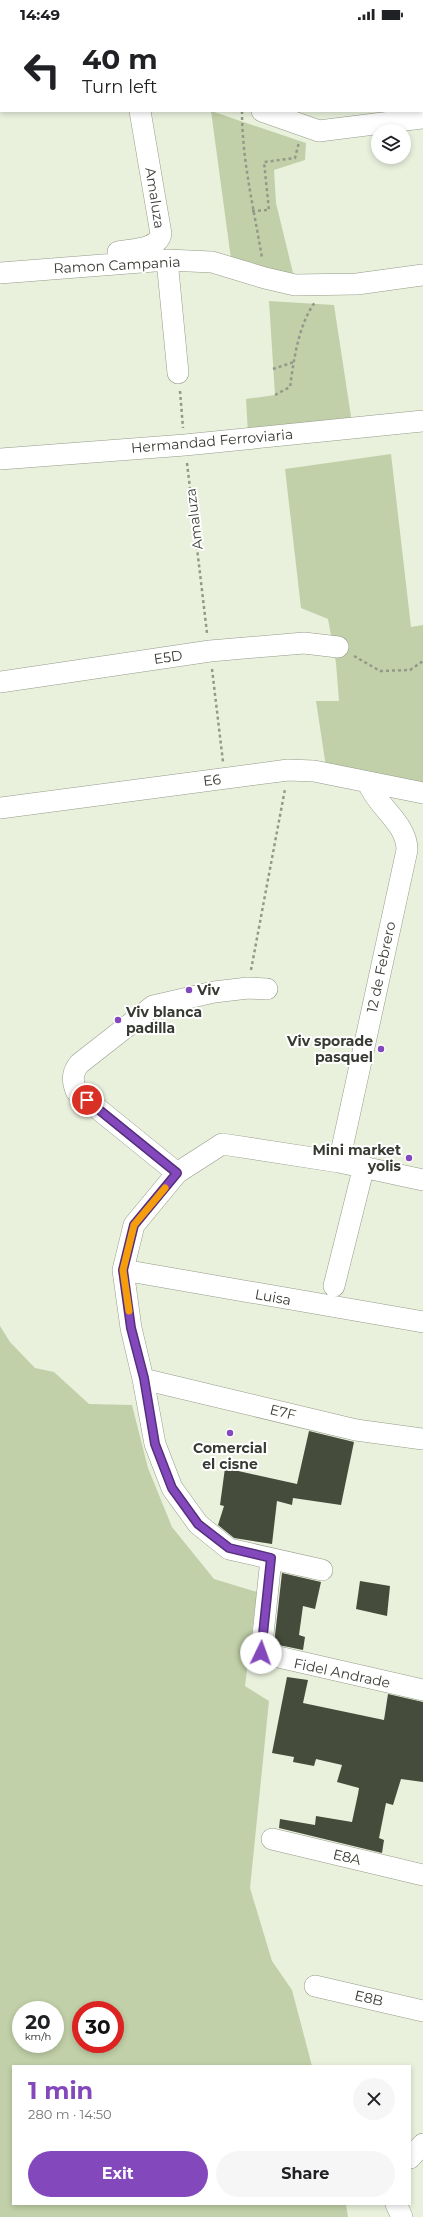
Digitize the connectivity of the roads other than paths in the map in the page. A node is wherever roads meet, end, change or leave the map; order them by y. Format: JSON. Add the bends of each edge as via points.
{"nodes":[{"id":1,"x":140,"y":112,"type":"edge"},
{"id":2,"x":265,"y":112,"type":"edge"},
{"id":3,"x":423,"y":118,"type":"edge"},
{"id":4,"x":167,"y":260,"type":"junction"},
{"id":5,"x":96,"y":264,"type":"junction"},
{"id":6,"x":0,"y":273,"type":"edge"},
{"id":7,"x":423,"y":275,"type":"edge"},
{"id":8,"x":178,"y":373,"type":"road end"},
{"id":9,"x":423,"y":421,"type":"edge"},
{"id":10,"x":0,"y":459,"type":"edge"},
{"id":11,"x":338,"y":647,"type":"road end"},
{"id":12,"x":0,"y":682,"type":"edge"},
{"id":13,"x":368,"y":784,"type":"junction"},
{"id":14,"x":423,"y":794,"type":"edge"},
{"id":15,"x":0,"y":808,"type":"edge"},
{"id":16,"x":257,"y":988,"type":"road end"},
{"id":17,"x":339,"y":1162,"type":"junction"},
{"id":18,"x":364,"y":1166,"type":"junction"},
{"id":19,"x":177,"y":1173,"type":"junction"},
{"id":20,"x":423,"y":1180,"type":"edge"},
{"id":21,"x":123,"y":1270,"type":"junction"},
{"id":22,"x":334,"y":1286,"type":"dead end"},
{"id":23,"x":423,"y":1322,"type":"edge"},
{"id":24,"x":144,"y":1378,"type":"junction"},
{"id":25,"x":423,"y":1439,"type":"edge"},
{"id":26,"x":271,"y":1558,"type":"junction"},
{"id":27,"x":322,"y":1570,"type":"dead end"},
{"id":28,"x":423,"y":1690,"type":"edge"},
{"id":29,"x":272,"y":1839,"type":"dead end"},
{"id":30,"x":423,"y":1875,"type":"edge"},
{"id":31,"x":315,"y":1986,"type":"dead end"},
{"id":32,"x":423,"y":2011,"type":"edge"},
{"id":33,"x":423,"y":2144,"type":"edge"},
{"id":34,"x":411,"y":2157,"type":"edge"},
{"id":35,"x":396,"y":2205,"type":"edge"},
{"id":36,"x":402,"y":2217,"type":"edge"}],
"edges":[{"from":1,"to":5,"type":"street","name":"Amaluza","via":[[161,234],[159,241],[110,254]]},
{"from":2,"to":3,"type":"street","via":[[313,130],[325,131]]},
{"from":4,"to":5,"type":"street","name":"Ramon Campania"},
{"from":4,"to":7,"type":"street","name":"Ramon Campania","via":[[212,262],[288,283],[357,284]]},
{"from":4,"to":8,"type":"street"},
{"from":5,"to":6,"type":"street","name":"Ramon Campania"},
{"from":9,"to":10,"type":"street","name":"Hermandad Ferroviaria","via":[[185,445]]},
{"from":11,"to":12,"type":"street","name":"E5D","via":[[304,643],[210,651]]},
{"from":13,"to":14,"type":"street","name":"E6"},
{"from":13,"to":15,"type":"street","name":"E6","via":[[314,771],[288,770]]},
{"from":13,"to":17,"type":"street","name":"12 de Febrero","via":[[373,796],[403,832],[407,850]]},
{"from":16,"to":19,"type":"street","via":[[214,992],[160,1004],[147,1010],[79,1064],[74,1071],[76,1091]]},
{"from":17,"to":18,"type":"street"},
{"from":17,"to":19,"type":"street","via":[[222,1144]]},
{"from":18,"to":20,"type":"street"},
{"from":18,"to":22,"type":"street"},
{"from":19,"to":21,"type":"street","via":[[134,1225]]},
{"from":21,"to":23,"type":"street","name":"Luisa"},
{"from":21,"to":24,"type":"street","via":[[131,1328]]},
{"from":24,"to":25,"type":"street","name":"E7F","via":[[356,1430]]},
{"from":24,"to":26,"type":"street","via":[[155,1444],[172,1488],[198,1524],[229,1548]]},
{"from":26,"to":27,"type":"street"},
{"from":26,"to":28,"type":"street","name":"Fidel Andrade","via":[[261,1653]]},
{"from":29,"to":30,"type":"street","name":"E8A"},
{"from":31,"to":32,"type":"street","name":"E8B"},
{"from":33,"to":34,"type":"street"},
{"from":35,"to":36,"type":"street"}]}
